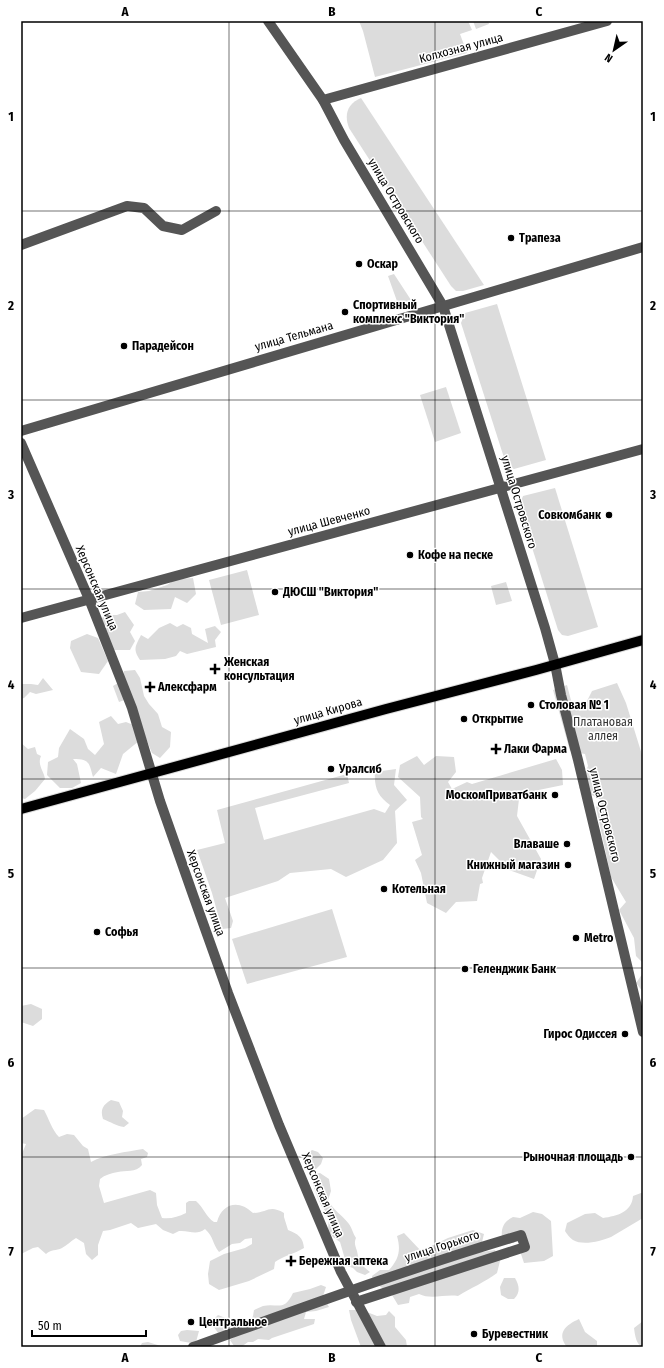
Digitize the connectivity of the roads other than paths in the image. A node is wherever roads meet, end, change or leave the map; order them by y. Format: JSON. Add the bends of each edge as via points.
{"nodes":[{"id":1,"x":268,"y":21,"type":"edge"},
{"id":2,"x":607,"y":21,"type":"edge"},
{"id":3,"x":323,"y":100,"type":"junction"},
{"id":4,"x":216,"y":211,"type":"dead end"},
{"id":5,"x":21,"y":244,"type":"edge"},
{"id":6,"x":643,"y":247,"type":"edge"},
{"id":7,"x":443,"y":306,"type":"junction"},
{"id":8,"x":21,"y":431,"type":"edge"},
{"id":9,"x":21,"y":443,"type":"edge"},
{"id":10,"x":643,"y":449,"type":"edge"},
{"id":11,"x":501,"y":488,"type":"junction"},
{"id":12,"x":89,"y":599,"type":"junction"},
{"id":13,"x":21,"y":618,"type":"edge"},
{"id":14,"x":643,"y":640,"type":"edge"},
{"id":15,"x":554,"y":664,"type":"junction"},
{"id":16,"x":151,"y":773,"type":"junction"},
{"id":17,"x":21,"y":809,"type":"edge"},
{"id":18,"x":643,"y":1032,"type":"edge"},
{"id":19,"x":350,"y":1291,"type":"junction"},
{"id":20,"x":356,"y":1302,"type":"junction"},
{"id":21,"x":193,"y":1347,"type":"edge"},
{"id":22,"x":380,"y":1347,"type":"edge"}],
"edges":[{"from":1,"to":3,"type":"street","name":"улица Островского"},
{"from":2,"to":3,"type":"street","name":"Колхозная улица"},
{"from":3,"to":7,"type":"street","name":"улица Островского","via":[[348,147]]},
{"from":4,"to":5,"type":"street","via":[[182,230],[163,226],[144,208],[127,206]]},
{"from":6,"to":7,"type":"street","name":"улица Тельмана"},
{"from":7,"to":8,"type":"street","name":"улица Тельмана"},
{"from":7,"to":11,"type":"street","name":"улица Островского"},
{"from":9,"to":12,"type":"street","name":"Херсонская улица"},
{"from":10,"to":11,"type":"street","name":"улица Шевченко"},
{"from":11,"to":12,"type":"street","name":"улица Шевченко"},
{"from":11,"to":15,"type":"street","name":"улица Островского"},
{"from":12,"to":13,"type":"street","name":"улица Шевченко"},
{"from":12,"to":16,"type":"street","name":"Херсонская улица","via":[[132,708]]},
{"from":14,"to":15,"type":"main road","name":"улица Кирова"},
{"from":15,"to":16,"type":"main road","name":"улица Кирова"},
{"from":15,"to":18,"type":"street","name":"улица Островского"},
{"from":16,"to":17,"type":"main road","name":"улица Кирова"},
{"from":16,"to":19,"type":"street","name":"Херсонская улица","via":[[257,1068]]},
{"from":19,"to":20,"type":"street","name":"Херсонская улица"},
{"from":19,"to":20,"type":"street","name":"улица Горького","via":[[521,1235],[524,1247]]},
{"from":19,"to":21,"type":"street","name":"улица Горького"},
{"from":20,"to":22,"type":"street","name":"Херсонская улица"}]}
